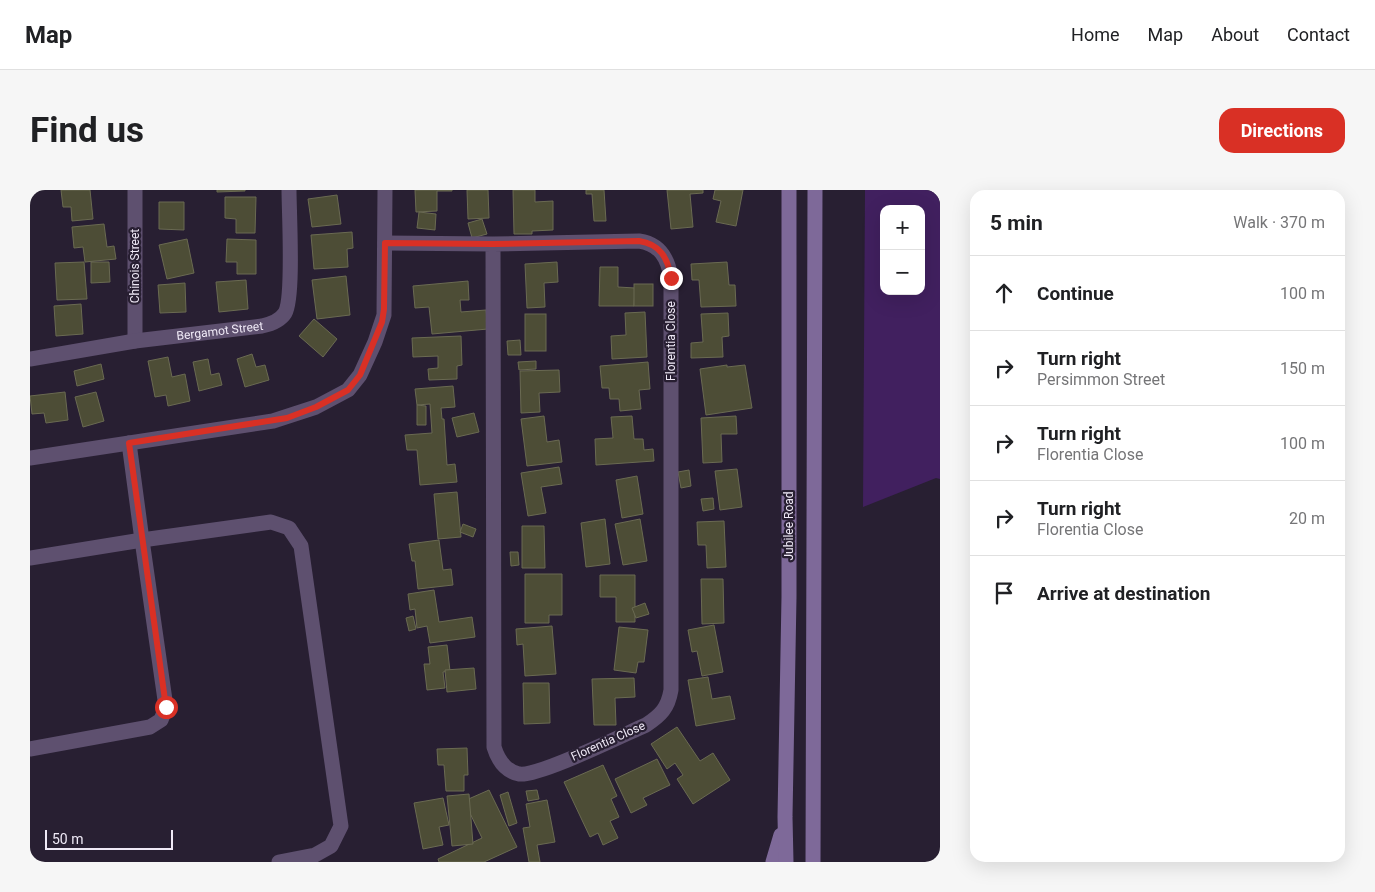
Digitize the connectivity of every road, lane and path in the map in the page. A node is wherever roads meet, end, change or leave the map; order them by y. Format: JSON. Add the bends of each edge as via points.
{"nodes":[{"id":1,"x":135,"y":190,"type":"edge"},
{"id":2,"x":289,"y":190,"type":"edge"},
{"id":3,"x":385,"y":190,"type":"edge"},
{"id":4,"x":790,"y":190,"type":"edge"},
{"id":5,"x":815,"y":190,"type":"edge"},
{"id":6,"x":385,"y":243,"type":"junction"},
{"id":7,"x":493,"y":244,"type":"junction"},
{"id":8,"x":135,"y":341,"type":"junction"},
{"id":9,"x":30,"y":359,"type":"edge"},
{"id":10,"x":129,"y":443,"type":"junction"},
{"id":11,"x":30,"y":458,"type":"edge"},
{"id":12,"x":142,"y":540,"type":"junction"},
{"id":13,"x":30,"y":558,"type":"edge"},
{"id":14,"x":30,"y":749,"type":"edge"},
{"id":15,"x":785,"y":817,"type":"junction"},
{"id":16,"x":279,"y":862,"type":"edge"},
{"id":17,"x":773,"y":862,"type":"edge"},
{"id":18,"x":786,"y":862,"type":"edge"},
{"id":19,"x":813,"y":862,"type":"edge"}],
"edges":[{"from":1,"to":8,"type":"street","name":"Chinois Street"},
{"from":2,"to":8,"type":"street","name":"Bergamot Street","via":[[289,295],[285,314],[279,320],[262,326]]},
{"from":3,"to":6,"type":"street"},
{"from":4,"to":15,"type":"main road","name":"Jubilee Road"},
{"from":5,"to":19,"type":"main road","name":"Jubilee Road"},
{"from":6,"to":7,"type":"street","name":"Florentia Close"},
{"from":6,"to":10,"type":"street","via":[[382,322],[360,375],[348,390],[287,418]]},
{"from":7,"to":7,"type":"street","name":"Florentia Close","via":[[645,242],[663,254],[671,278],[669,702],[661,714],[646,725],[543,769],[520,774],[503,766],[494,747]]},
{"from":8,"to":9,"type":"street","name":"Bergamot Street"},
{"from":10,"to":11,"type":"street"},
{"from":10,"to":12,"type":"street"},
{"from":12,"to":13,"type":"street"},
{"from":12,"to":14,"type":"street","via":[[166,707],[161,720],[150,727]]},
{"from":12,"to":16,"type":"street","via":[[271,522],[289,528],[301,546],[341,826],[331,846],[315,855]]},
{"from":15,"to":17,"type":"main road"},
{"from":15,"to":18,"type":"main road","name":"Jubilee Road"}]}
